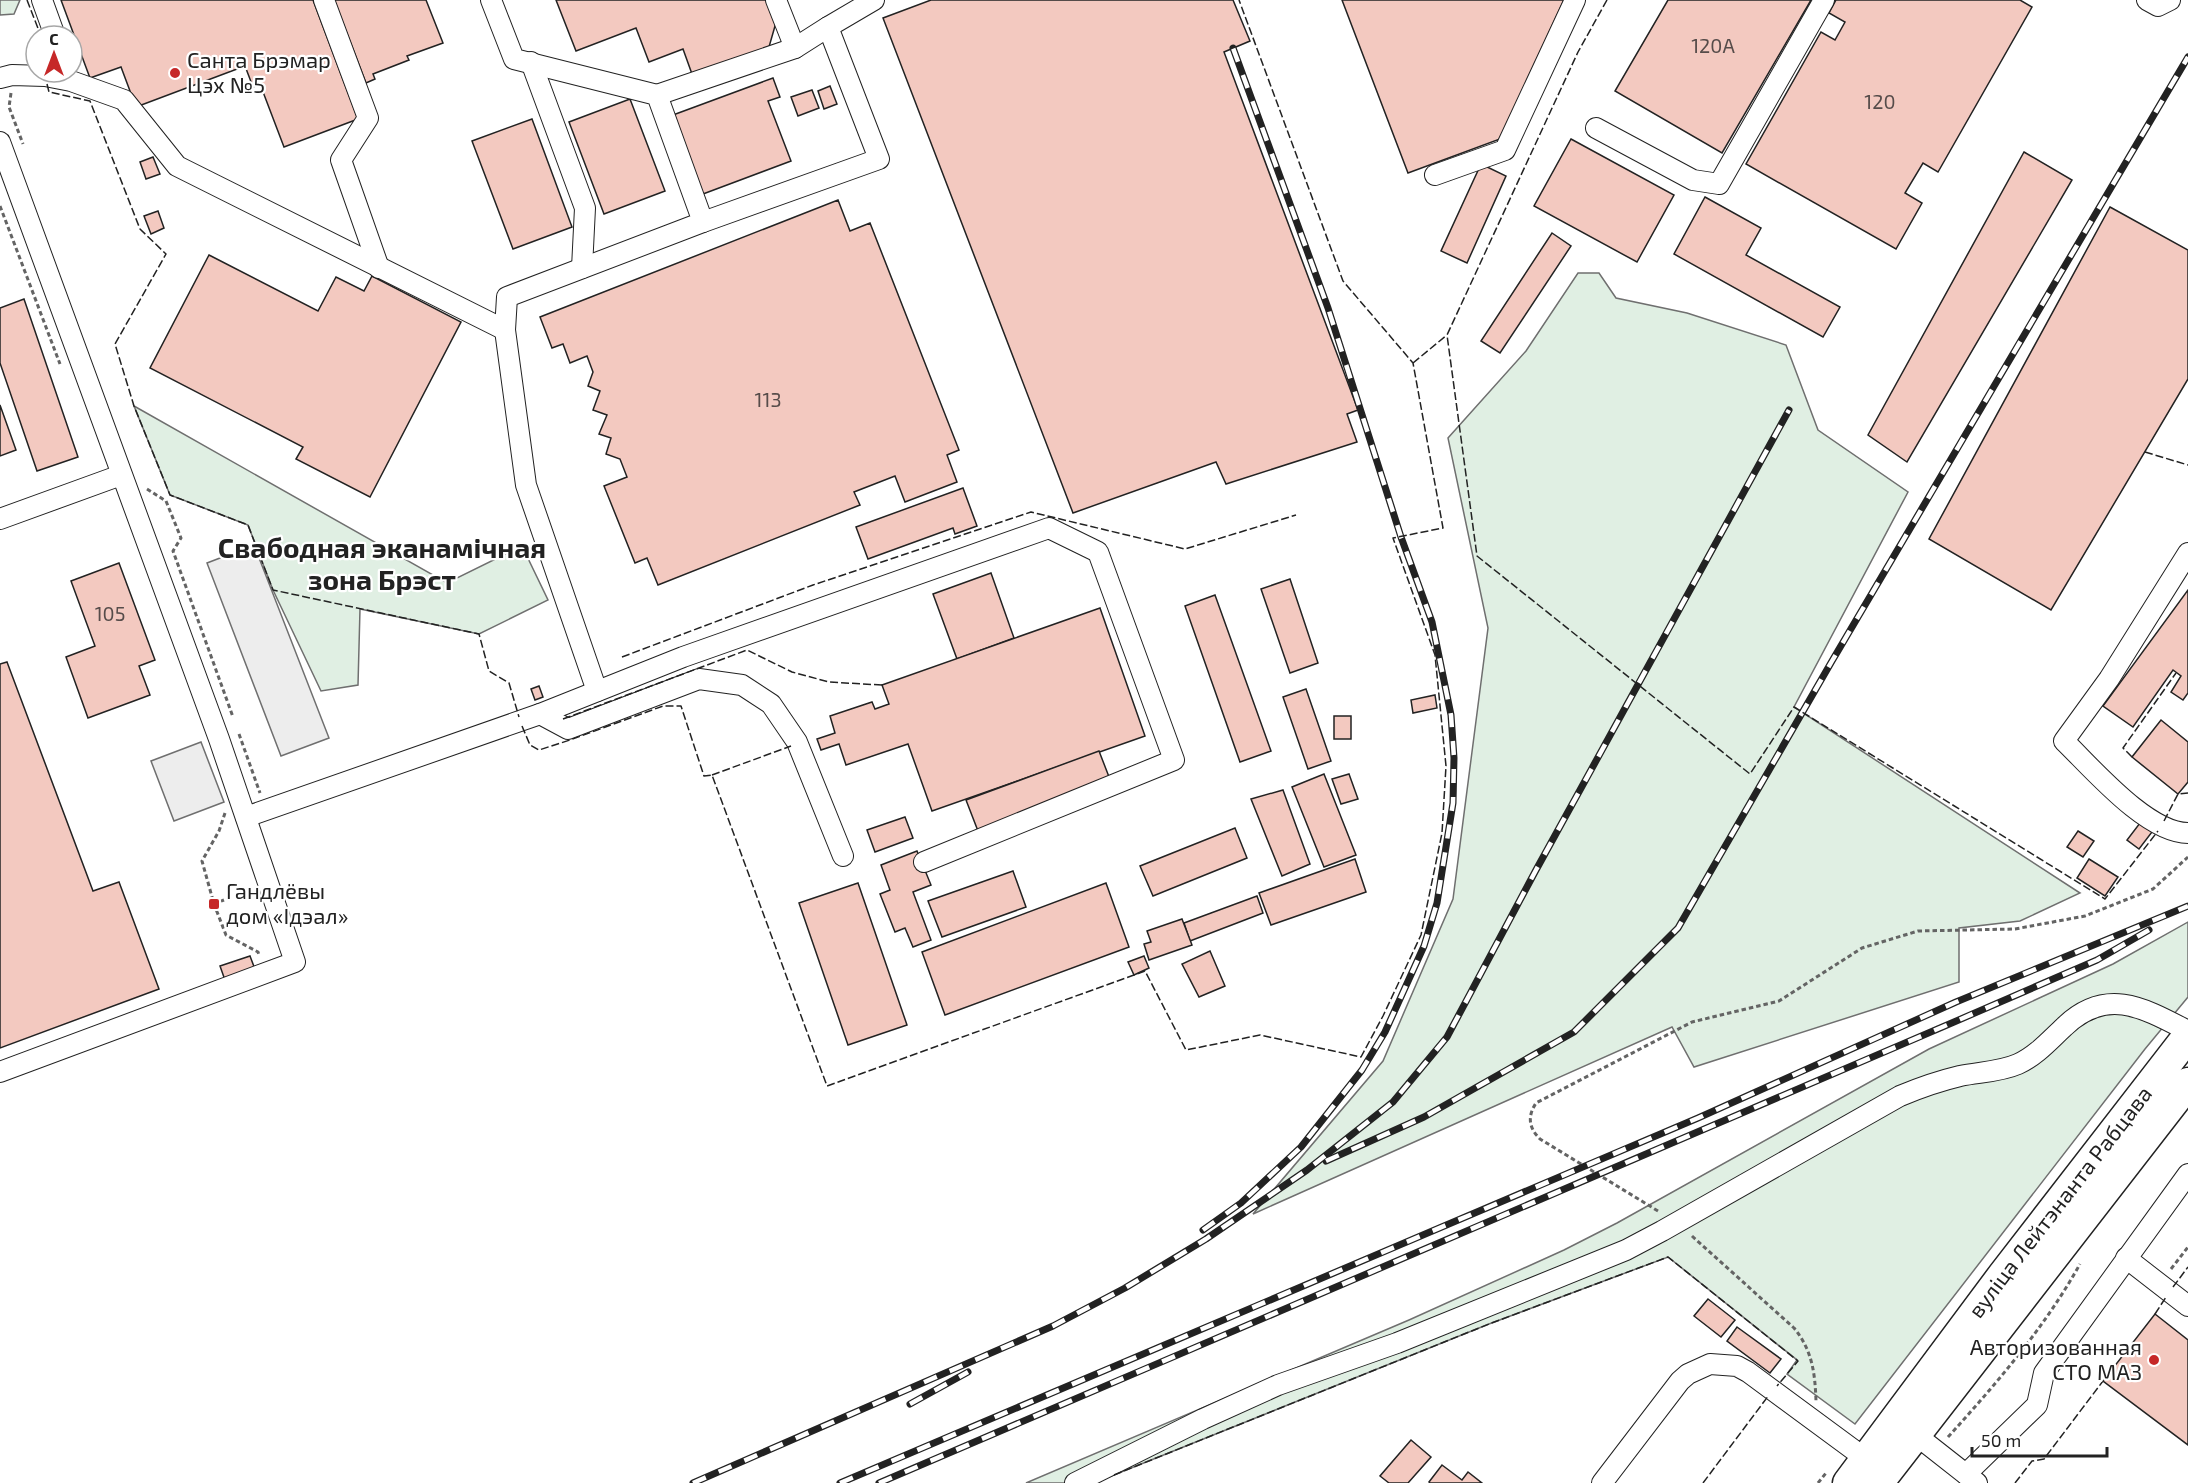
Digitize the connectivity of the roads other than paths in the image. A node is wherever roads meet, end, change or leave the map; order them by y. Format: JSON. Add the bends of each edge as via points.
{"nodes":[{"id":1,"x":42,"y":0,"type":"edge"},
{"id":2,"x":324,"y":0,"type":"edge"},
{"id":3,"x":491,"y":0,"type":"edge"},
{"id":4,"x":776,"y":0,"type":"edge"},
{"id":5,"x":874,"y":0,"type":"edge"},
{"id":6,"x":1575,"y":0,"type":"edge"},
{"id":7,"x":1824,"y":0,"type":"edge"},
{"id":8,"x":2147,"y":0,"type":"edge"},
{"id":9,"x":2170,"y":0,"type":"edge"},
{"id":10,"x":51,"y":24,"type":"edge"},
{"id":11,"x":828,"y":27,"type":"junction"},
{"id":12,"x":795,"y":48,"type":"junction"},
{"id":13,"x":531,"y":62,"type":"junction"},
{"id":14,"x":6,"y":77,"type":"edge"},
{"id":15,"x":24,"y":77,"type":"edge"},
{"id":16,"x":84,"y":82,"type":"edge"},
{"id":17,"x":657,"y":95,"type":"junction"},
{"id":18,"x":1596,"y":128,"type":"dead end"},
{"id":19,"x":0,"y":142,"type":"edge"},
{"id":20,"x":1435,"y":175,"type":"dead end"},
{"id":21,"x":703,"y":222,"type":"junction"},
{"id":22,"x":379,"y":268,"type":"junction"},
{"id":23,"x":582,"y":268,"type":"junction"},
{"id":24,"x":505,"y":330,"type":"junction"},
{"id":25,"x":121,"y":475,"type":"junction"},
{"id":26,"x":0,"y":519,"type":"edge"},
{"id":27,"x":2188,"y":553,"type":"edge"},
{"id":28,"x":597,"y":692,"type":"junction"},
{"id":29,"x":540,"y":714,"type":"junction"},
{"id":30,"x":246,"y":817,"type":"junction"},
{"id":31,"x":2188,"y":833,"type":"edge"},
{"id":32,"x":843,"y":856,"type":"dead end"},
{"id":33,"x":924,"y":862,"type":"dead end"},
{"id":34,"x":2188,"y":1031,"type":"edge"},
{"id":35,"x":2188,"y":1036,"type":"edge"},
{"id":36,"x":0,"y":1072,"type":"edge"},
{"id":37,"x":2188,"y":1083,"type":"edge"},
{"id":38,"x":2188,"y":1174,"type":"edge"},
{"id":39,"x":2126,"y":1258,"type":"junction"},
{"id":40,"x":2188,"y":1306,"type":"edge"},
{"id":41,"x":1905,"y":1427,"type":"junction"},
{"id":42,"x":1872,"y":1471,"type":"edge"},
{"id":43,"x":1972,"y":1478,"type":"edge"},
{"id":44,"x":1075,"y":1483,"type":"edge"},
{"id":45,"x":1602,"y":1483,"type":"edge"},
{"id":46,"x":1848,"y":1483,"type":"edge"}],
"edges":[{"from":1,"to":10,"type":"street"},
{"from":2,"to":22,"type":"street","via":[[368,118],[340,160]]},
{"from":3,"to":13,"type":"street","via":[[514,59]]},
{"from":4,"to":12,"type":"street"},
{"from":5,"to":11,"type":"street"},
{"from":6,"to":20,"type":"street","via":[[1505,150]]},
{"from":7,"to":18,"type":"street","via":[[1719,184],[1693,180]]},
{"from":8,"to":9,"type":"street","via":[[2158,6]]},
{"from":11,"to":12,"type":"street"},
{"from":11,"to":21,"type":"street","via":[[879,159]]},
{"from":12,"to":17,"type":"street"},
{"from":13,"to":17,"type":"street"},
{"from":13,"to":23,"type":"street","via":[[585,208]]},
{"from":14,"to":15,"type":"street"},
{"from":16,"to":22,"type":"street","via":[[124,100],[177,166]]},
{"from":17,"to":21,"type":"street"},
{"from":19,"to":25,"type":"street"},
{"from":21,"to":23,"type":"street"},
{"from":22,"to":24,"type":"street"},
{"from":23,"to":24,"type":"street","via":[[507,297]]},
{"from":24,"to":28,"type":"street","via":[[526,485]]},
{"from":25,"to":26,"type":"street"},
{"from":25,"to":30,"type":"street"},
{"from":27,"to":31,"type":"street","via":[[2064,741],[2129,805],[2162,826]]},
{"from":28,"to":29,"type":"street"},
{"from":28,"to":33,"type":"street","via":[[683,657],[1049,528],[1098,552],[1174,760]]},
{"from":29,"to":30,"type":"street"},
{"from":29,"to":32,"type":"street","via":[[568,729],[699,678],[742,685],[771,704],[797,742]]},
{"from":30,"to":36,"type":"street","via":[[295,962]]},
{"from":34,"to":44,"type":"street","via":[[2135,1006],[2104,1004],[2090,1009],[2018,1064],[1941,1080],[1900,1096],[1626,1250],[1397,1343],[1278,1385]]},
{"from":35,"to":41,"type":"highway","name":"вуліца Лейтэнанта Рабцава","via":[[2003,1275]]},
{"from":37,"to":41,"type":"highway","name":"вуліца Лейтэнанта Рабцава"},
{"from":38,"to":39,"type":"street"},
{"from":39,"to":40,"type":"street"},
{"from":39,"to":43,"type":"street","via":[[2044,1373],[2037,1405]]},
{"from":41,"to":42,"type":"highway","name":"вуліца Лейтэнанта Рабцава"},
{"from":41,"to":43,"type":"street"},
{"from":42,"to":45,"type":"street","via":[[1817,1423],[1748,1372],[1737,1366],[1710,1364],[1680,1381]]},
{"from":42,"to":46,"type":"highway","name":"вуліца Лейтэнанта Рабцава"}]}
